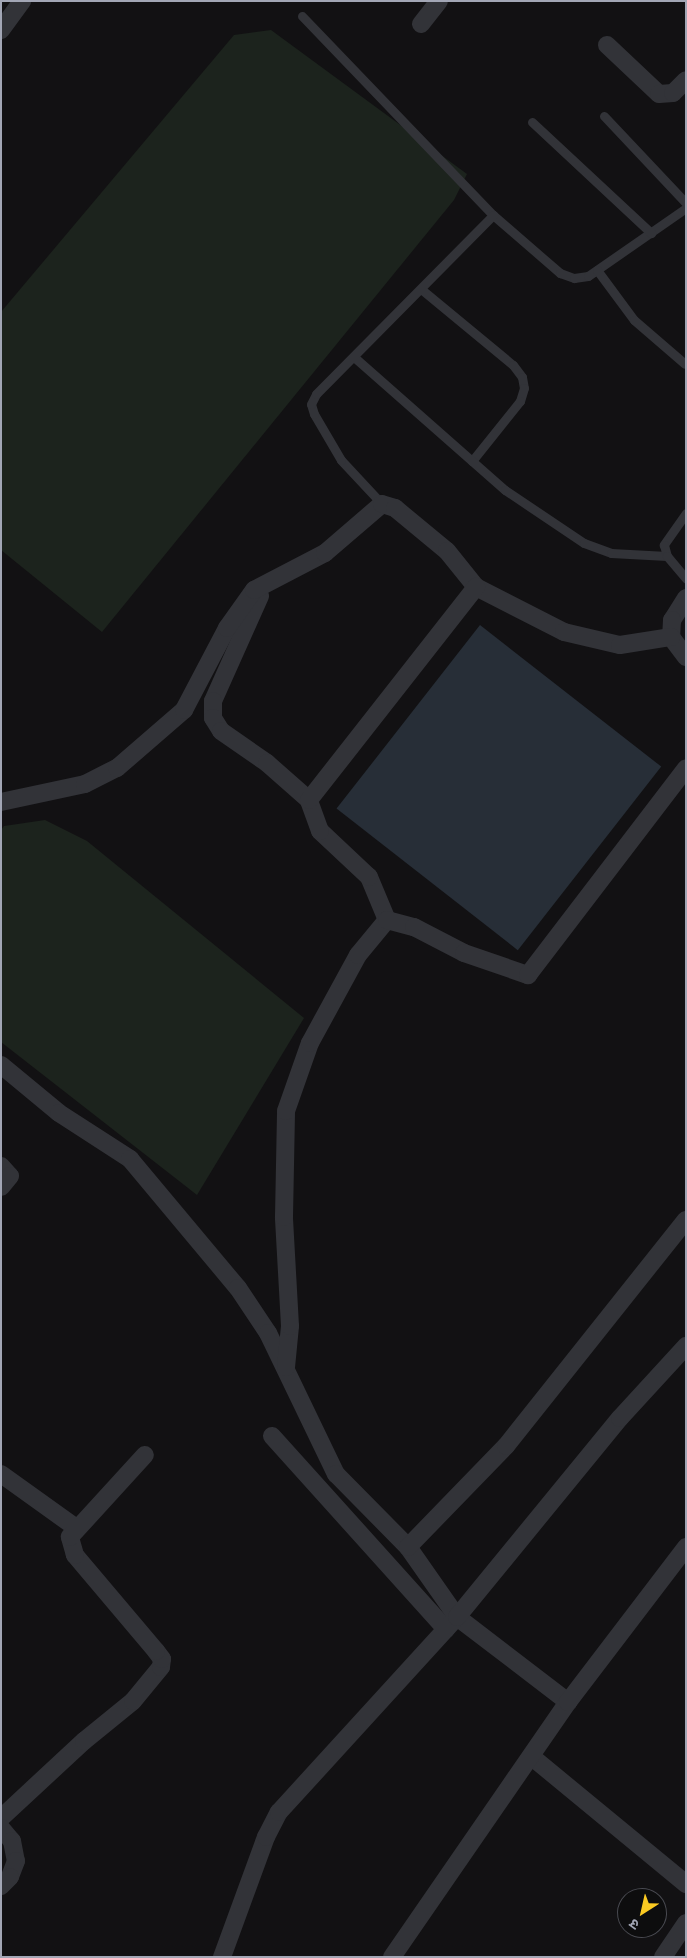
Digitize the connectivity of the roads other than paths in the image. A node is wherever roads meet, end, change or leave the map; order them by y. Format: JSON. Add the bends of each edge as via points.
{"nodes":[{"id":1,"x":22,"y":1,"type":"edge"},
{"id":2,"x":439,"y":1,"type":"edge"},
{"id":3,"x":302,"y":16,"type":"dead end"},
{"id":4,"x":421,"y":24,"type":"dead end"},
{"id":5,"x":1,"y":30,"type":"edge"},
{"id":6,"x":608,"y":45,"type":"dead end"},
{"id":7,"x":686,"y":80,"type":"edge"},
{"id":8,"x":604,"y":116,"type":"dead end"},
{"id":9,"x":532,"y":122,"type":"dead end"},
{"id":10,"x":686,"y":202,"type":"edge"},
{"id":11,"x":686,"y":208,"type":"edge"},
{"id":12,"x":493,"y":215,"type":"junction"},
{"id":13,"x":652,"y":232,"type":"junction"},
{"id":14,"x":597,"y":270,"type":"junction"},
{"id":15,"x":421,"y":289,"type":"junction"},
{"id":16,"x":354,"y":357,"type":"junction"},
{"id":17,"x":685,"y":364,"type":"edge"},
{"id":18,"x":472,"y":461,"type":"junction"},
{"id":19,"x":382,"y":504,"type":"junction"},
{"id":20,"x":686,"y":513,"type":"edge"},
{"id":21,"x":666,"y":556,"type":"junction"},
{"id":22,"x":686,"y":579,"type":"edge"},
{"id":23,"x":265,"y":584,"type":"junction"},
{"id":24,"x":476,"y":587,"type":"junction"},
{"id":25,"x":686,"y":598,"type":"edge"},
{"id":26,"x":671,"y":637,"type":"junction"},
{"id":27,"x":686,"y":657,"type":"edge"},
{"id":28,"x":686,"y":768,"type":"edge"},
{"id":29,"x":309,"y":800,"type":"junction"},
{"id":30,"x":1,"y":802,"type":"edge"},
{"id":31,"x":387,"y":920,"type":"junction"},
{"id":32,"x":1,"y":1065,"type":"edge"},
{"id":33,"x":1,"y":1166,"type":"edge"},
{"id":34,"x":1,"y":1187,"type":"edge"},
{"id":35,"x":686,"y":1220,"type":"edge"},
{"id":36,"x":686,"y":1346,"type":"edge"},
{"id":37,"x":286,"y":1367,"type":"junction"},
{"id":38,"x":272,"y":1436,"type":"dead end"},
{"id":39,"x":144,"y":1455,"type":"dead end"},
{"id":40,"x":1,"y":1474,"type":"edge"},
{"id":41,"x":76,"y":1527,"type":"junction"},
{"id":42,"x":408,"y":1547,"type":"junction"},
{"id":43,"x":686,"y":1547,"type":"edge"},
{"id":44,"x":451,"y":1623,"type":"junction"},
{"id":45,"x":568,"y":1702,"type":"junction"},
{"id":46,"x":532,"y":1757,"type":"junction"},
{"id":47,"x":1,"y":1818,"type":"edge"},
{"id":48,"x":1,"y":1828,"type":"edge"},
{"id":49,"x":686,"y":1884,"type":"edge"},
{"id":50,"x":1,"y":1886,"type":"edge"},
{"id":51,"x":686,"y":1923,"type":"edge"},
{"id":52,"x":222,"y":1957,"type":"edge"},
{"id":53,"x":392,"y":1957,"type":"edge"},
{"id":54,"x":663,"y":1957,"type":"edge"}],
"edges":[{"from":1,"to":5,"type":"street"},
{"from":2,"to":4,"type":"street"},
{"from":3,"to":12,"type":"lane"},
{"from":6,"to":7,"type":"street","via":[[659,94],[673,93]]},
{"from":8,"to":10,"type":"lane"},
{"from":9,"to":13,"type":"lane"},
{"from":11,"to":13,"type":"lane"},
{"from":12,"to":14,"type":"lane","via":[[560,272],[574,278],[588,276]]},
{"from":12,"to":15,"type":"lane"},
{"from":13,"to":14,"type":"lane"},
{"from":14,"to":17,"type":"lane","via":[[634,320]]},
{"from":15,"to":16,"type":"lane"},
{"from":15,"to":18,"type":"lane","via":[[513,365],[522,377],[524,388],[520,401]]},
{"from":16,"to":18,"type":"lane"},
{"from":16,"to":19,"type":"lane","via":[[311,404],[340,460]]},
{"from":18,"to":21,"type":"lane","via":[[505,490],[584,543],[611,553]]},
{"from":19,"to":23,"type":"street","via":[[325,553]]},
{"from":19,"to":24,"type":"street","via":[[395,508],[447,551]]},
{"from":20,"to":21,"type":"lane","via":[[667,537]]},
{"from":21,"to":22,"type":"lane"},
{"from":23,"to":29,"type":"street","via":[[213,701],[213,718],[221,731],[267,763]]},
{"from":23,"to":30,"type":"street","via":[[254,590],[228,628],[184,710],[117,768],[84,784]]},
{"from":24,"to":26,"type":"street","via":[[564,632],[620,645]]},
{"from":24,"to":29,"type":"street"},
{"from":25,"to":26,"type":"street","via":[[672,620]]},
{"from":26,"to":27,"type":"street"},
{"from":28,"to":31,"type":"street","via":[[528,974],[464,953],[414,927]]},
{"from":29,"to":31,"type":"street","via":[[320,831],[369,877]]},
{"from":31,"to":37,"type":"street","via":[[358,955],[310,1043],[286,1111],[284,1217],[290,1326]]},
{"from":32,"to":37,"type":"street","via":[[59,1113],[130,1159],[238,1288]]},
{"from":33,"to":34,"type":"street","via":[[10,1176]]},
{"from":35,"to":42,"type":"street","via":[[506,1446]]},
{"from":36,"to":44,"type":"street","via":[[620,1418]]},
{"from":37,"to":42,"type":"street","via":[[336,1474]]},
{"from":38,"to":44,"type":"street"},
{"from":39,"to":41,"type":"street"},
{"from":40,"to":41,"type":"street"},
{"from":41,"to":47,"type":"street","via":[[70,1537],[75,1555],[156,1651],[162,1659],[161,1666],[133,1701],[84,1741]]},
{"from":42,"to":44,"type":"street"},
{"from":43,"to":45,"type":"street"},
{"from":44,"to":45,"type":"street"},
{"from":44,"to":52,"type":"street","via":[[279,1812],[266,1838]]},
{"from":45,"to":46,"type":"street"},
{"from":46,"to":49,"type":"street"},
{"from":46,"to":53,"type":"street"},
{"from":48,"to":50,"type":"street","via":[[12,1841],[16,1861],[10,1877]]},
{"from":51,"to":54,"type":"street"}]}
